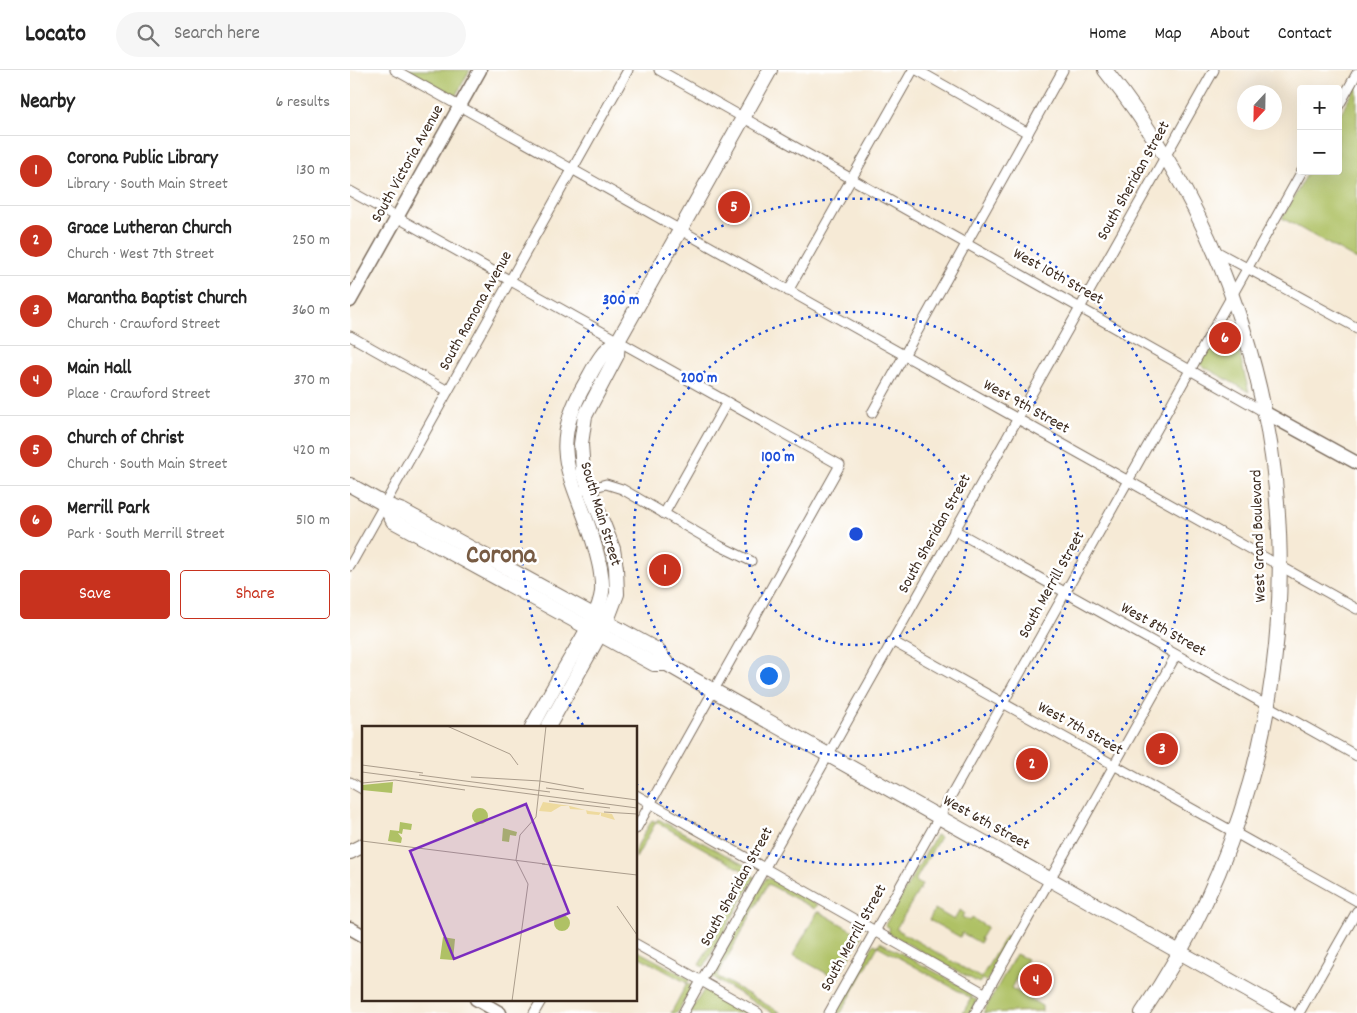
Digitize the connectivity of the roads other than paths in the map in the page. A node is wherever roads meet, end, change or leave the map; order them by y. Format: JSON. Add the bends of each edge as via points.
{"nodes":[{"id":1,"x":395,"y":70,"type":"edge"},
{"id":2,"x":480,"y":70,"type":"edge"},
{"id":3,"x":628,"y":70,"type":"edge"},
{"id":4,"x":659,"y":70,"type":"edge"},
{"id":5,"x":770,"y":70,"type":"edge"},
{"id":6,"x":913,"y":70,"type":"edge"},
{"id":7,"x":917,"y":70,"type":"edge"},
{"id":8,"x":1063,"y":70,"type":"edge"},
{"id":9,"x":1105,"y":70,"type":"edge"},
{"id":10,"x":1214,"y":70,"type":"edge"},
{"id":11,"x":1357,"y":74,"type":"edge"},
{"id":12,"x":1342,"y":100,"type":"edge"},
{"id":13,"x":460,"y":106,"type":"junction"},
{"id":14,"x":744,"y":117,"type":"junction"},
{"id":15,"x":1028,"y":133,"type":"junction"},
{"id":16,"x":1166,"y":156,"type":"junction"},
{"id":17,"x":573,"y":169,"type":"junction"},
{"id":18,"x":1300,"y":175,"type":"edge"},
{"id":19,"x":851,"y":180,"type":"junction"},
{"id":20,"x":350,"y":191,"type":"edge"},
{"id":21,"x":397,"y":218,"type":"junction"},
{"id":22,"x":680,"y":230,"type":"junction"},
{"id":23,"x":966,"y":244,"type":"junction"},
{"id":24,"x":1214,"y":250,"type":"junction"},
{"id":25,"x":1248,"y":268,"type":"junction"},
{"id":26,"x":510,"y":281,"type":"junction"},
{"id":27,"x":788,"y":291,"type":"junction"},
{"id":28,"x":1232,"y":296,"type":"junction"},
{"id":29,"x":350,"y":301,"type":"edge"},
{"id":30,"x":1080,"y":308,"type":"junction"},
{"id":31,"x":1357,"y":328,"type":"edge"},
{"id":32,"x":350,"y":336,"type":"edge"},
{"id":33,"x":618,"y":341,"type":"junction"},
{"id":34,"x":903,"y":356,"type":"junction"},
{"id":35,"x":1190,"y":370,"type":"junction"},
{"id":36,"x":448,"y":391,"type":"junction"},
{"id":37,"x":727,"y":402,"type":"junction"},
{"id":38,"x":872,"y":413,"type":"dead end"},
{"id":39,"x":1266,"y":413,"type":"junction"},
{"id":40,"x":1017,"y":420,"type":"junction"},
{"id":41,"x":1357,"y":463,"type":"edge"},
{"id":42,"x":1128,"y":481,"type":"junction"},
{"id":43,"x":350,"y":485,"type":"edge"},
{"id":44,"x":589,"y":488,"type":"junction"},
{"id":45,"x":575,"y":494,"type":"junction"},
{"id":46,"x":384,"y":504,"type":"junction"},
{"id":47,"x":664,"y":514,"type":"junction"},
{"id":48,"x":954,"y":530,"type":"junction"},
{"id":49,"x":751,"y":561,"type":"dead end"},
{"id":50,"x":350,"y":566,"type":"edge"},
{"id":51,"x":1280,"y":566,"type":"junction"},
{"id":52,"x":1065,"y":593,"type":"junction"},
{"id":53,"x":1357,"y":609,"type":"edge"},
{"id":54,"x":590,"y":622,"type":"junction"},
{"id":55,"x":603,"y":629,"type":"junction"},
{"id":56,"x":892,"y":641,"type":"junction"},
{"id":57,"x":1176,"y":655,"type":"junction"},
{"id":58,"x":714,"y":691,"type":"junction"},
{"id":59,"x":1003,"y":703,"type":"junction"},
{"id":60,"x":1268,"y":706,"type":"junction"},
{"id":61,"x":533,"y":726,"type":"edge"},
{"id":62,"x":549,"y":726,"type":"edge"},
{"id":63,"x":828,"y":754,"type":"junction"},
{"id":64,"x":1357,"y":756,"type":"edge"},
{"id":65,"x":1114,"y":765,"type":"junction"},
{"id":66,"x":350,"y":782,"type":"edge"},
{"id":67,"x":362,"y":789,"type":"edge"},
{"id":68,"x":638,"y":796,"type":"edge"},
{"id":69,"x":650,"y":803,"type":"junction"},
{"id":70,"x":939,"y":816,"type":"junction"},
{"id":71,"x":638,"y":825,"type":"edge"},
{"id":72,"x":1234,"y":834,"type":"junction"},
{"id":73,"x":362,"y":846,"type":"edge"},
{"id":74,"x":350,"y":852,"type":"edge"},
{"id":75,"x":764,"y":868,"type":"junction"},
{"id":76,"x":1050,"y":879,"type":"junction"},
{"id":77,"x":1357,"y":902,"type":"edge"},
{"id":78,"x":1357,"y":911,"type":"edge"},
{"id":79,"x":350,"y":928,"type":"edge"},
{"id":80,"x":874,"y":932,"type":"junction"},
{"id":81,"x":362,"y":935,"type":"edge"},
{"id":82,"x":638,"y":945,"type":"edge"},
{"id":83,"x":1180,"y":953,"type":"junction"},
{"id":84,"x":701,"y":981,"type":"junction"},
{"id":85,"x":986,"y":994,"type":"junction"},
{"id":86,"x":478,"y":1000,"type":"edge"},
{"id":87,"x":541,"y":1000,"type":"edge"},
{"id":88,"x":500,"y":1013,"type":"edge"},
{"id":89,"x":534,"y":1013,"type":"edge"},
{"id":90,"x":683,"y":1013,"type":"edge"},
{"id":91,"x":758,"y":1013,"type":"edge"},
{"id":92,"x":829,"y":1013,"type":"edge"},
{"id":93,"x":975,"y":1013,"type":"edge"},
{"id":94,"x":1142,"y":1013,"type":"edge"},
{"id":95,"x":1288,"y":1013,"type":"edge"},
{"id":96,"x":1299,"y":1013,"type":"edge"}],
"edges":[{"from":1,"to":13,"type":"street","name":"West 9th Street"},
{"from":2,"to":13,"type":"street","name":"South Victoria Avenue"},
{"from":3,"to":17,"type":"street","name":"South Ramona Avenue"},
{"from":4,"to":14,"type":"street","name":"West 10th Street"},
{"from":5,"to":14,"type":"main road","name":"South Main Street"},
{"from":6,"to":19,"type":"street"},
{"from":7,"to":15,"type":"street"},
{"from":8,"to":15,"type":"street"},
{"from":9,"to":16,"type":"main road","name":"West Grand Boulevard"},
{"from":10,"to":16,"type":"street","name":"South Sheridan Street"},
{"from":11,"to":12,"type":"street"},
{"from":13,"to":17,"type":"street","name":"West 9th Street"},
{"from":13,"to":21,"type":"street","name":"South Victoria Avenue"},
{"from":14,"to":19,"type":"street","name":"West 10th Street"},
{"from":14,"to":22,"type":"main road","name":"South Main Street"},
{"from":15,"to":23,"type":"street"},
{"from":16,"to":24,"type":"main road","name":"West Grand Boulevard"},
{"from":16,"to":30,"type":"street","name":"South Sheridan Street"},
{"from":17,"to":22,"type":"street","name":"West 9th Street"},
{"from":17,"to":26,"type":"street","name":"South Ramona Avenue"},
{"from":18,"to":25,"type":"street","name":"South Merrill Street"},
{"from":19,"to":23,"type":"street","name":"West 10th Street"},
{"from":19,"to":27,"type":"street"},
{"from":20,"to":21,"type":"street"},
{"from":21,"to":26,"type":"street"},
{"from":21,"to":29,"type":"street","name":"South Victoria Avenue"},
{"from":22,"to":27,"type":"street","name":"West 9th Street"},
{"from":22,"to":33,"type":"main road","name":"South Main Street"},
{"from":23,"to":30,"type":"street","name":"West 10th Street"},
{"from":23,"to":34,"type":"street"},
{"from":24,"to":25,"type":"street"},
{"from":24,"to":28,"type":"main road","name":"West Grand Boulevard"},
{"from":25,"to":28,"type":"street","name":"South Merrill Street"},
{"from":25,"to":31,"type":"street"},
{"from":26,"to":33,"type":"street"},
{"from":26,"to":36,"type":"street","name":"South Ramona Avenue"},
{"from":27,"to":34,"type":"street","name":"West 9th Street"},
{"from":28,"to":35,"type":"street","name":"South Merrill Street"},
{"from":28,"to":39,"type":"main road","name":"West Grand Boulevard"},
{"from":30,"to":35,"type":"street","name":"West 10th Street"},
{"from":30,"to":40,"type":"street","name":"South Sheridan Street"},
{"from":32,"to":36,"type":"street"},
{"from":33,"to":37,"type":"street"},
{"from":33,"to":44,"type":"main road","name":"South Main Street","via":[[617,355],[585,416],[581,463]]},
{"from":33,"to":45,"type":"main road","name":"South Main Street","via":[[606,348],[570,411],[566,465]]},
{"from":34,"to":38,"type":"street"},
{"from":34,"to":40,"type":"street","name":"West 9th Street"},
{"from":35,"to":39,"type":"street","name":"West 10th Street"},
{"from":35,"to":42,"type":"street","name":"South Merrill Street"},
{"from":36,"to":46,"type":"street","name":"South Ramona Avenue"},
{"from":37,"to":47,"type":"street"},
{"from":37,"to":58,"type":"street","via":[[840,466]]},
{"from":39,"to":41,"type":"street","name":"West 10th Street"},
{"from":39,"to":51,"type":"main road","name":"West Grand Boulevard","via":[[1276,483]]},
{"from":40,"to":42,"type":"street","name":"West 9th Street"},
{"from":40,"to":48,"type":"street","name":"South Sheridan Street"},
{"from":42,"to":51,"type":"street","name":"West 9th Street"},
{"from":42,"to":52,"type":"street","name":"South Merrill Street"},
{"from":43,"to":46,"type":"main road","name":"West 6th Street"},
{"from":44,"to":45,"type":"street"},
{"from":44,"to":47,"type":"street","via":[[603,484],[616,487]]},
{"from":44,"to":55,"type":"main road","name":"South Main Street","via":[[612,548],[616,568],[617,594]]},
{"from":45,"to":54,"type":"main road","name":"South Main Street","via":[[601,570],[602,592]]},
{"from":46,"to":50,"type":"street","name":"South Ramona Avenue"},
{"from":46,"to":54,"type":"main road","name":"West 6th Street","via":[[403,511]]},
{"from":47,"to":49,"type":"street"},
{"from":48,"to":52,"type":"street","name":"West 8th Street"},
{"from":48,"to":56,"type":"street","name":"South Sheridan Street"},
{"from":51,"to":53,"type":"street","name":"West 9th Street"},
{"from":51,"to":60,"type":"main road","name":"West Grand Boulevard","via":[[1277,638]]},
{"from":52,"to":57,"type":"street","name":"West 8th Street"},
{"from":52,"to":59,"type":"street","name":"South Merrill Street"},
{"from":54,"to":55,"type":"main road","name":"West 6th Street"},
{"from":54,"to":61,"type":"main road","name":"South Main Street"},
{"from":55,"to":58,"type":"main road","name":"West 6th Street","via":[[657,650],[667,664]]},
{"from":55,"to":62,"type":"main road","name":"South Main Street"},
{"from":56,"to":59,"type":"street","name":"West 7th Street"},
{"from":56,"to":63,"type":"street","name":"South Sheridan Street"},
{"from":57,"to":60,"type":"street","name":"West 8th Street"},
{"from":57,"to":65,"type":"street"},
{"from":58,"to":63,"type":"main road","name":"West 6th Street"},
{"from":58,"to":69,"type":"street"},
{"from":59,"to":65,"type":"street","name":"West 7th Street"},
{"from":59,"to":70,"type":"street","name":"South Merrill Street"},
{"from":60,"to":64,"type":"street","name":"West 8th Street"},
{"from":60,"to":72,"type":"main road","name":"West Grand Boulevard","via":[[1253,774]]},
{"from":63,"to":70,"type":"main road","name":"West 6th Street"},
{"from":63,"to":75,"type":"street","name":"South Sheridan Street"},
{"from":65,"to":72,"type":"street","name":"West 7th Street"},
{"from":65,"to":76,"type":"street"},
{"from":66,"to":67,"type":"street"},
{"from":68,"to":69,"type":"street"},
{"from":69,"to":71,"type":"street"},
{"from":69,"to":75,"type":"street"},
{"from":70,"to":76,"type":"main road","name":"West 6th Street"},
{"from":70,"to":80,"type":"street","name":"South Merrill Street"},
{"from":72,"to":77,"type":"street","name":"West 7th Street"},
{"from":72,"to":83,"type":"main road","name":"West Grand Boulevard"},
{"from":73,"to":74,"type":"main road"},
{"from":75,"to":80,"type":"street"},
{"from":75,"to":84,"type":"street","name":"South Sheridan Street"},
{"from":76,"to":83,"type":"main road","name":"West 6th Street"},
{"from":76,"to":85,"type":"street"},
{"from":78,"to":96,"type":"street"},
{"from":79,"to":81,"type":"street"},
{"from":80,"to":85,"type":"street"},
{"from":80,"to":92,"type":"street","name":"South Merrill Street"},
{"from":82,"to":84,"type":"street"},
{"from":83,"to":94,"type":"main road","name":"West Grand Boulevard"},
{"from":83,"to":95,"type":"main road","name":"West 6th Street"},
{"from":84,"to":90,"type":"street","name":"South Sheridan Street"},
{"from":84,"to":91,"type":"street"},
{"from":85,"to":93,"type":"street"},
{"from":86,"to":88,"type":"street"},
{"from":87,"to":89,"type":"street"}]}
